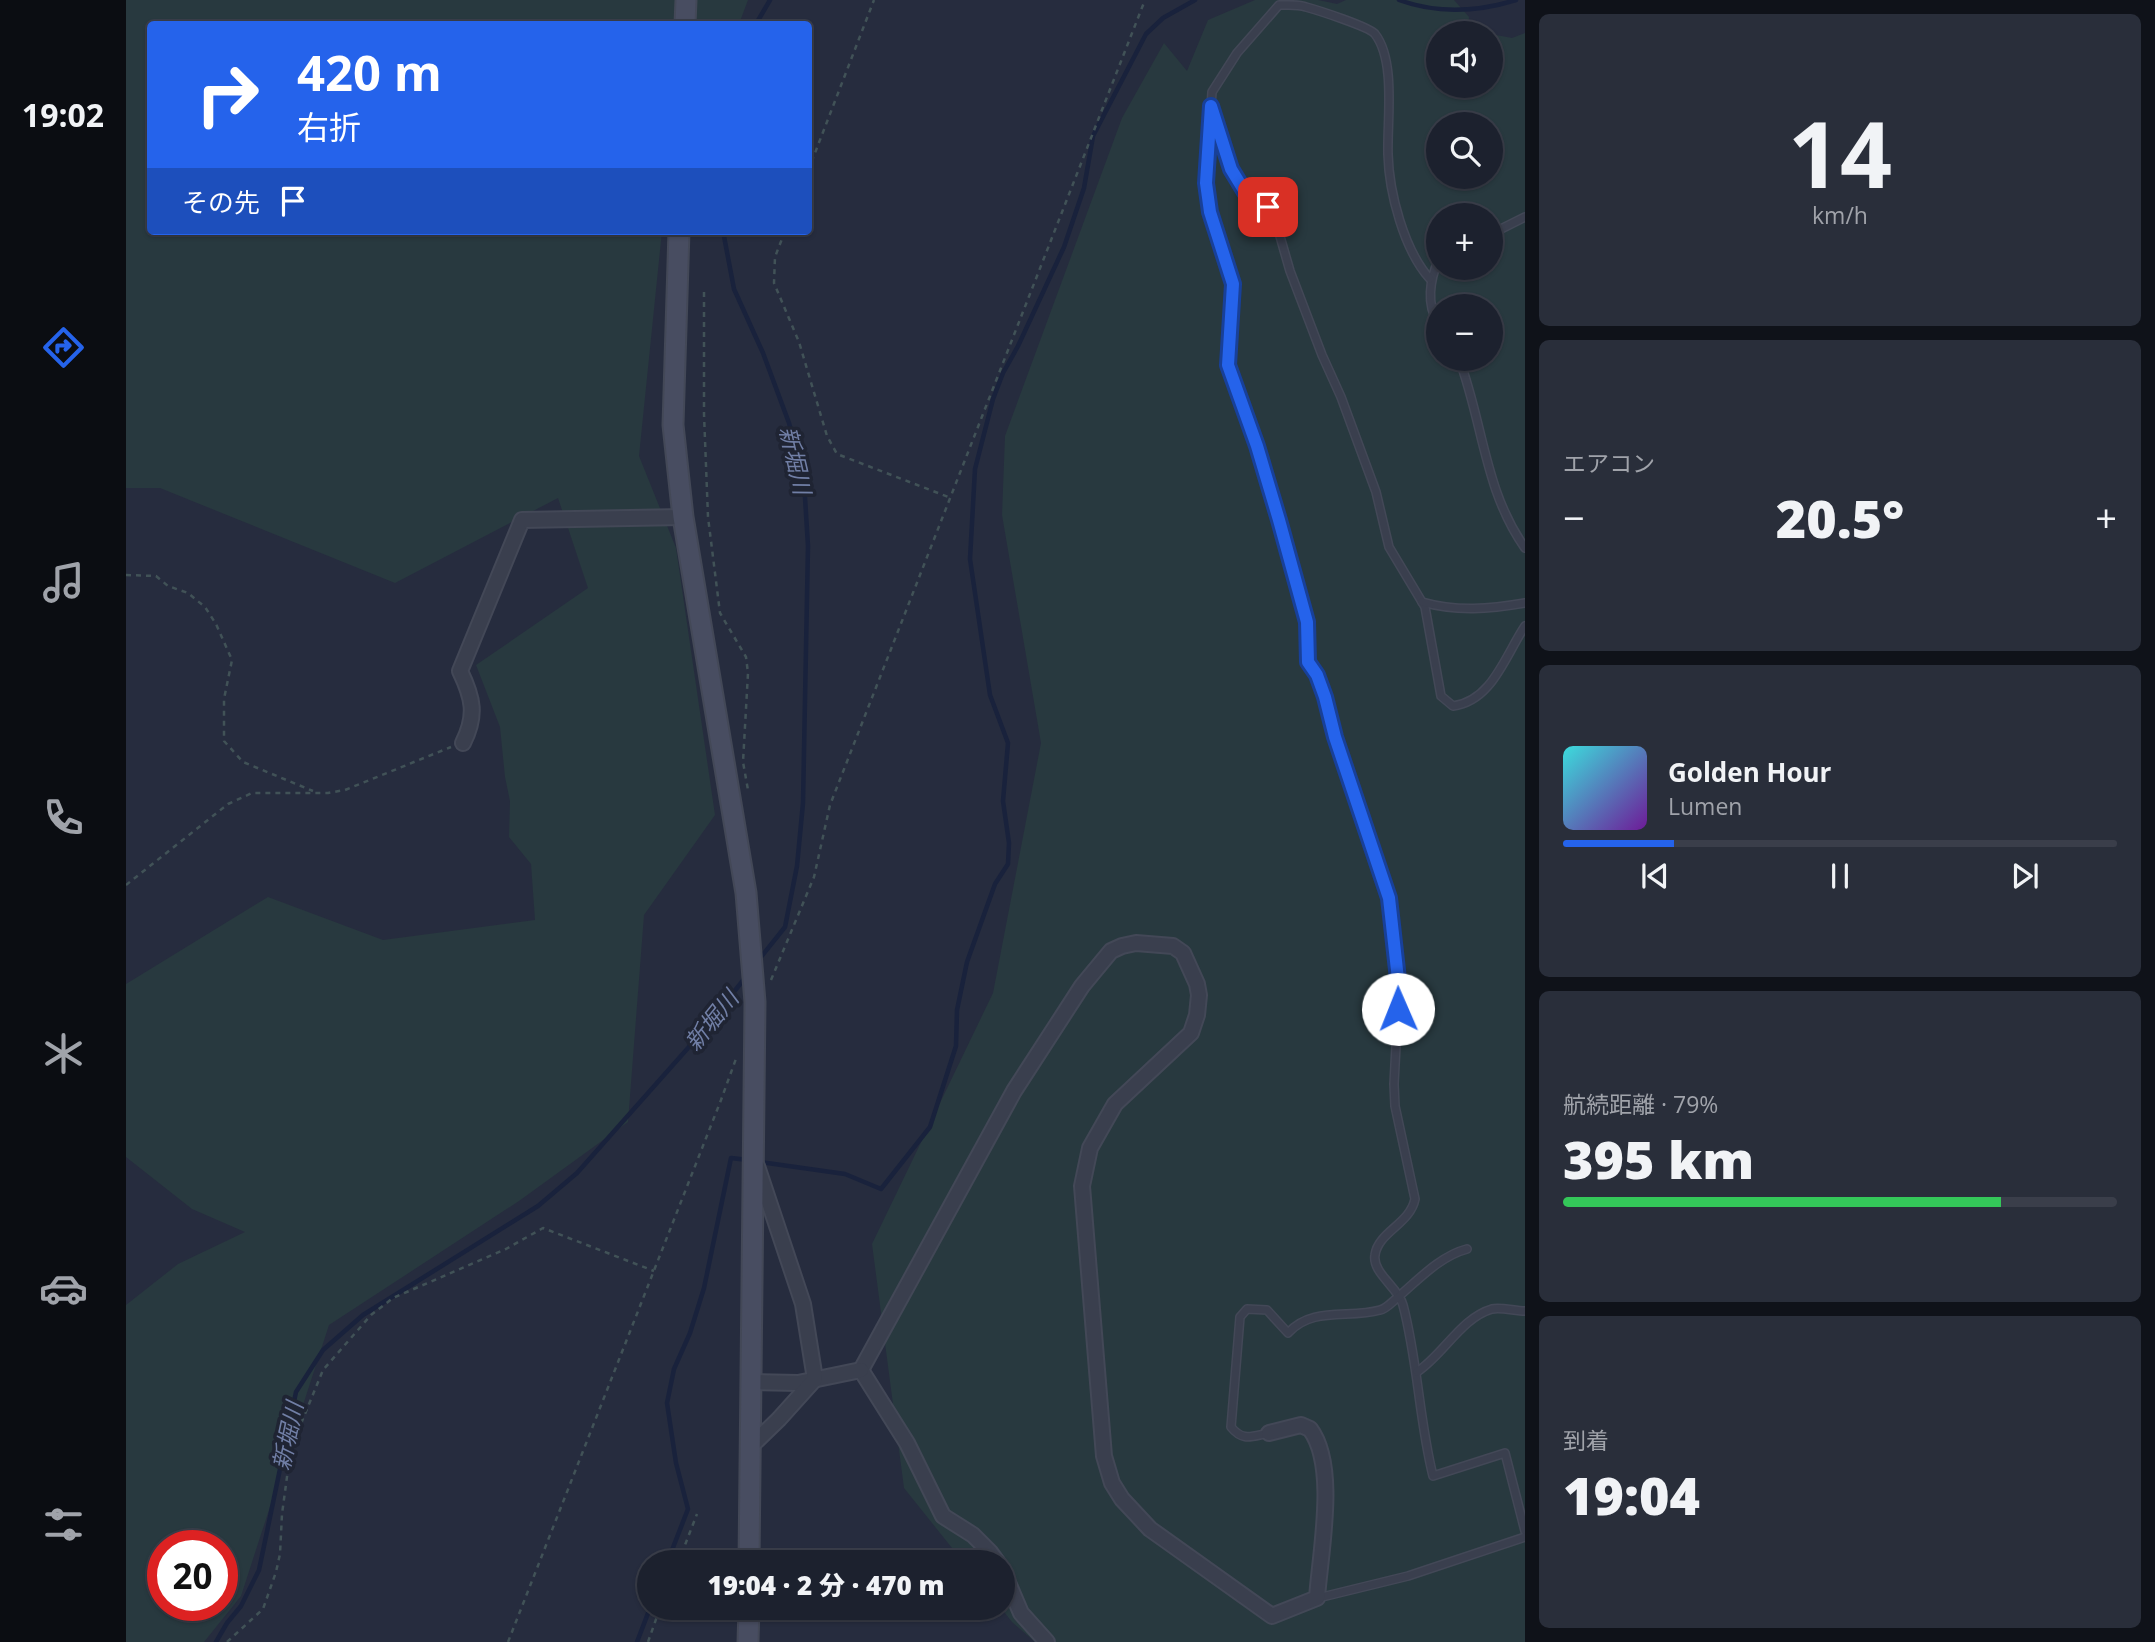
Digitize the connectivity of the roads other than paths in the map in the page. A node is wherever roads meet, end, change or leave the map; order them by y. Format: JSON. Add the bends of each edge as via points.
{"nodes":[{"id":1,"x":686,"y":0,"type":"edge"},
{"id":2,"x":685,"y":21,"type":"edge"},
{"id":3,"x":1211,"y":106,"type":"junction"},
{"id":4,"x":1525,"y":217,"type":"edge"},
{"id":5,"x":1503,"y":228,"type":"edge"},
{"id":6,"x":679,"y":235,"type":"edge"},
{"id":7,"x":1426,"y":275,"type":"edge"},
{"id":8,"x":1464,"y":371,"type":"edge"},
{"id":9,"x":683,"y":517,"type":"junction"},
{"id":10,"x":1525,"y":548,"type":"edge"},
{"id":11,"x":1422,"y":602,"type":"junction"},
{"id":12,"x":1525,"y":603,"type":"edge"},
{"id":13,"x":1525,"y":626,"type":"edge"},
{"id":14,"x":463,"y":743,"type":"road end"},
{"id":15,"x":754,"y":1158,"type":"junction"},
{"id":16,"x":1467,"y":1249,"type":"dead end"},
{"id":17,"x":1400,"y":1295,"type":"junction"},
{"id":18,"x":1525,"y":1311,"type":"edge"},
{"id":19,"x":861,"y":1370,"type":"junction"},
{"id":20,"x":1417,"y":1371,"type":"junction"},
{"id":21,"x":814,"y":1379,"type":"junction"},
{"id":22,"x":752,"y":1382,"type":"junction"},
{"id":23,"x":1269,"y":1433,"type":"joint"},
{"id":24,"x":751,"y":1446,"type":"junction"},
{"id":25,"x":1525,"y":1534,"type":"edge"},
{"id":26,"x":749,"y":1550,"type":"edge"},
{"id":27,"x":988,"y":1550,"type":"edge"},
{"id":28,"x":1317,"y":1598,"type":"junction"},
{"id":29,"x":1015,"y":1599,"type":"edge"},
{"id":30,"x":749,"y":1620,"type":"edge"},
{"id":31,"x":748,"y":1642,"type":"edge"},
{"id":32,"x":1047,"y":1642,"type":"edge"}],
"edges":[{"from":1,"to":2,"type":"street"},
{"from":3,"to":7,"type":"lane","via":[[1212,92],[1237,53],[1279,5],[1304,6],[1373,30],[1386,58],[1389,173],[1406,239]]},
{"from":3,"to":11,"type":"lane","via":[[1231,169],[1245,192],[1268,207],[1275,219],[1290,271],[1377,492],[1389,547]]},
{"from":3,"to":17,"type":"lane","via":[[1206,183],[1210,212],[1233,284],[1228,365],[1257,446],[1307,622],[1308,662],[1325,697],[1389,898],[1399,988],[1395,1106],[1415,1199],[1406,1217],[1380,1242],[1375,1262]]},
{"from":4,"to":5,"type":"lane"},
{"from":6,"to":9,"type":"street","via":[[673,425]]},
{"from":8,"to":10,"type":"lane","via":[[1485,458],[1511,528]]},
{"from":9,"to":14,"type":"street","via":[[522,520],[460,671],[471,695],[471,727]]},
{"from":9,"to":15,"type":"street","via":[[746,893],[755,1002]]},
{"from":11,"to":12,"type":"lane","via":[[1444,609]]},
{"from":11,"to":13,"type":"lane","via":[[1441,696],[1453,706],[1479,697],[1492,683]]},
{"from":15,"to":21,"type":"street","via":[[803,1304]]},
{"from":15,"to":22,"type":"street"},
{"from":16,"to":17,"type":"lane","via":[[1441,1261]]},
{"from":17,"to":20,"type":"lane"},
{"from":17,"to":23,"type":"lane","via":[[1382,1310],[1317,1316],[1297,1323],[1288,1333],[1267,1310],[1247,1309],[1240,1317],[1231,1427],[1238,1436]]},
{"from":18,"to":20,"type":"lane","via":[[1494,1308],[1473,1319],[1431,1363]]},
{"from":19,"to":21,"type":"street"},
{"from":19,"to":27,"type":"street","via":[[907,1443],[943,1516]]},
{"from":19,"to":28,"type":"street","via":[[1014,1091],[1082,986],[1111,951],[1122,946],[1173,946],[1183,953],[1197,984],[1197,1015],[1191,1033],[1115,1104],[1090,1148],[1082,1186],[1104,1456],[1122,1499],[1150,1529],[1272,1616]]},
{"from":20,"to":25,"type":"lane","via":[[1433,1476],[1505,1453]]},
{"from":21,"to":22,"type":"street"},
{"from":21,"to":24,"type":"street"},
{"from":22,"to":24,"type":"street"},
{"from":23,"to":28,"type":"street","via":[[1301,1425],[1310,1429],[1322,1457],[1326,1479]]},
{"from":24,"to":26,"type":"street"},
{"from":25,"to":28,"type":"lane","via":[[1408,1576]]},
{"from":29,"to":32,"type":"street","via":[[1021,1613]]},
{"from":30,"to":31,"type":"street"}]}
